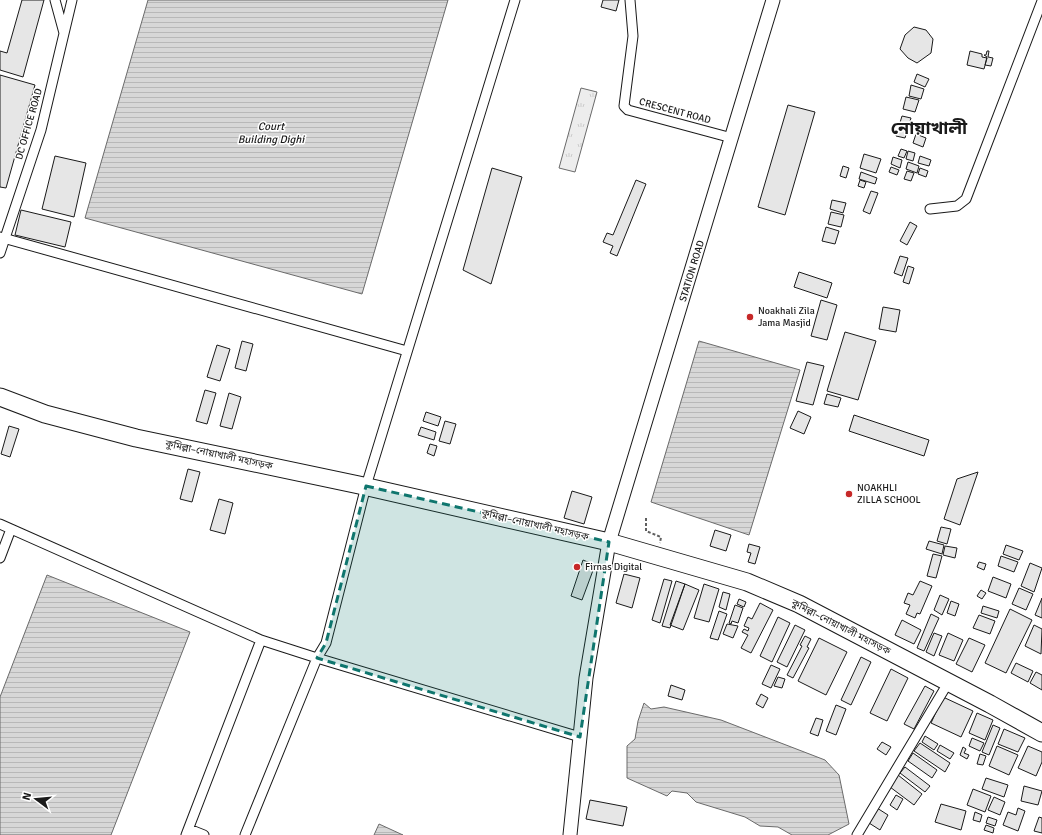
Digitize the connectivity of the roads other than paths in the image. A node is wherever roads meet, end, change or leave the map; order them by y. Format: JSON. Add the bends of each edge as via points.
{"nodes":[{"id":1,"x":54,"y":0,"type":"edge"},
{"id":2,"x":72,"y":0,"type":"edge"},
{"id":3,"x":515,"y":0,"type":"edge"},
{"id":4,"x":630,"y":0,"type":"edge"},
{"id":5,"x":773,"y":0,"type":"edge"},
{"id":6,"x":1042,"y":1,"type":"edge"},
{"id":7,"x":64,"y":34,"type":"junction"},
{"id":8,"x":732,"y":138,"type":"junction"},
{"id":9,"x":930,"y":209,"type":"dead end"},
{"id":10,"x":2,"y":238,"type":"edge"},
{"id":11,"x":0,"y":253,"type":"edge"},
{"id":12,"x":407,"y":351,"type":"junction"},
{"id":13,"x":0,"y":397,"type":"edge"},
{"id":14,"x":366,"y":486,"type":"junction"},
{"id":15,"x":0,"y":524,"type":"edge"},
{"id":16,"x":11,"y":529,"type":"junction"},
{"id":17,"x":609,"y":542,"type":"junction"},
{"id":18,"x":0,"y":558,"type":"edge"},
{"id":19,"x":261,"y":640,"type":"junction"},
{"id":20,"x":317,"y":658,"type":"junction"},
{"id":21,"x":948,"y":683,"type":"junction"},
{"id":22,"x":1042,"y":733,"type":"edge"},
{"id":23,"x":580,"y":737,"type":"junction"},
{"id":24,"x":188,"y":832,"type":"edge"},
{"id":25,"x":204,"y":835,"type":"edge"},
{"id":26,"x":245,"y":835,"type":"edge"},
{"id":27,"x":570,"y":835,"type":"edge"},
{"id":28,"x":857,"y":835,"type":"edge"}],
"edges":[{"from":1,"to":7,"type":"street"},
{"from":2,"to":7,"type":"street","name":"DC OFFICE ROAD"},
{"from":3,"to":12,"type":"street"},
{"from":4,"to":8,"type":"street","name":"CRESCENT ROAD","via":[[633,36],[624,106],[628,110]]},
{"from":5,"to":8,"type":"street","name":"STATION ROAD"},
{"from":6,"to":9,"type":"street","via":[[966,198],[956,206]]},
{"from":7,"to":10,"type":"street","name":"DC OFFICE ROAD","via":[[41,130]]},
{"from":8,"to":17,"type":"street","name":"STATION ROAD"},
{"from":10,"to":11,"type":"street","name":"DC OFFICE ROAD"},
{"from":10,"to":12,"type":"street"},
{"from":12,"to":14,"type":"street"},
{"from":13,"to":14,"type":"highway","name":"কুমিল্লা–নোয়াখালী মহাসড়ক","via":[[45,414],[136,438]]},
{"from":14,"to":17,"type":"highway","name":"কুমিল্লা–নোয়াখালী মহাসড়ক"},
{"from":14,"to":20,"type":"street","via":[[326,643]]},
{"from":15,"to":16,"type":"street"},
{"from":16,"to":18,"type":"street"},
{"from":16,"to":19,"type":"street"},
{"from":17,"to":21,"type":"highway","name":"কুমিল্লা–নোয়াখালী মহাসড়ক","via":[[747,582],[798,604]]},
{"from":17,"to":23,"type":"street","name":"STATION ROAD","via":[[586,678]]},
{"from":19,"to":20,"type":"street"},
{"from":19,"to":24,"type":"street"},
{"from":20,"to":23,"type":"street"},
{"from":20,"to":26,"type":"street"},
{"from":21,"to":22,"type":"highway","name":"কুমিল্লা–নোয়াখালী মহাসড়ক"},
{"from":21,"to":28,"type":"street"},
{"from":23,"to":27,"type":"street","name":"STATION ROAD"},
{"from":24,"to":25,"type":"street"}]}
